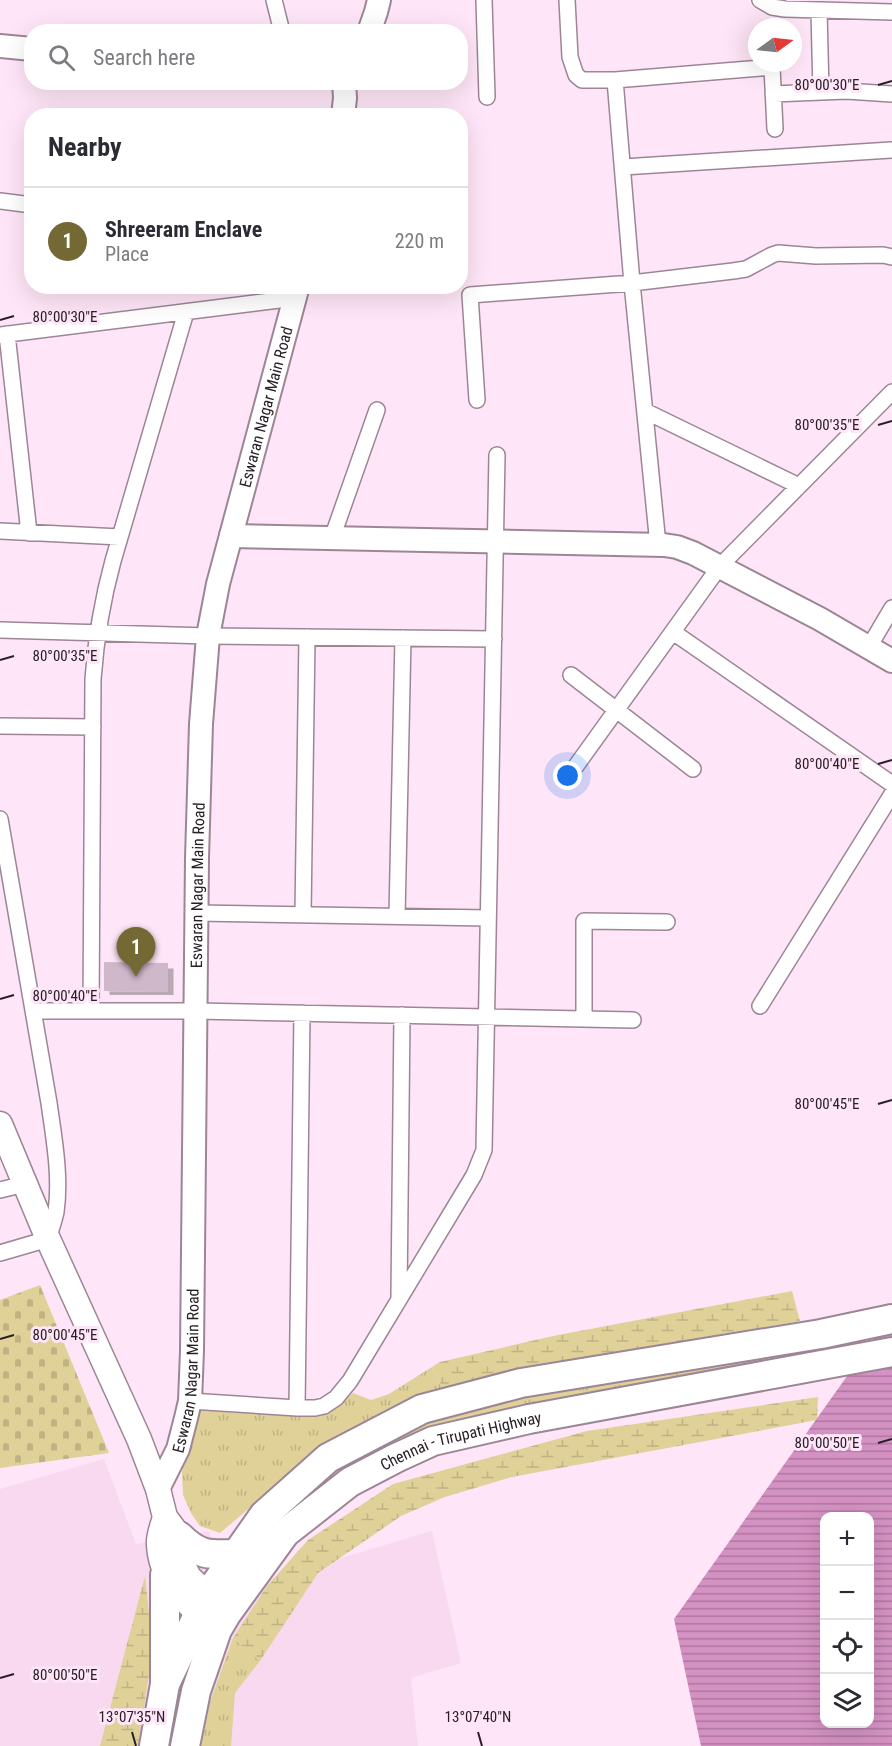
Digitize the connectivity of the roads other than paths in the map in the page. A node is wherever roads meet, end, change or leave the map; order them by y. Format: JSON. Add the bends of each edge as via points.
{"nodes":[{"id":1,"x":274,"y":0,"type":"edge"},
{"id":2,"x":379,"y":0,"type":"edge"},
{"id":3,"x":484,"y":0,"type":"edge"},
{"id":4,"x":567,"y":0,"type":"edge"},
{"id":5,"x":760,"y":0,"type":"edge"},
{"id":6,"x":819,"y":11,"type":"junction"},
{"id":7,"x":892,"y":12,"type":"edge"},
{"id":8,"x":280,"y":24,"type":"edge"},
{"id":9,"x":372,"y":24,"type":"edge"},
{"id":10,"x":0,"y":46,"type":"edge"},
{"id":11,"x":24,"y":48,"type":"edge"},
{"id":12,"x":615,"y":80,"type":"junction"},
{"id":13,"x":344,"y":90,"type":"edge"},
{"id":14,"x":821,"y":92,"type":"junction"},
{"id":15,"x":773,"y":94,"type":"junction"},
{"id":16,"x":892,"y":94,"type":"edge"},
{"id":17,"x":487,"y":98,"type":"dead end"},
{"id":18,"x":344,"y":108,"type":"edge"},
{"id":19,"x":775,"y":129,"type":"dead end"},
{"id":20,"x":891,"y":150,"type":"edge"},
{"id":21,"x":623,"y":167,"type":"junction"},
{"id":22,"x":0,"y":201,"type":"edge"},
{"id":23,"x":24,"y":204,"type":"edge"},
{"id":24,"x":892,"y":257,"type":"edge"},
{"id":25,"x":632,"y":283,"type":"junction"},
{"id":26,"x":286,"y":294,"type":"edge"},
{"id":27,"x":296,"y":294,"type":"edge"},
{"id":28,"x":186,"y":312,"type":"junction"},
{"id":29,"x":4,"y":334,"type":"edge"},
{"id":30,"x":892,"y":392,"type":"edge"},
{"id":31,"x":477,"y":400,"type":"dead end"},
{"id":32,"x":376,"y":410,"type":"dead end"},
{"id":33,"x":645,"y":411,"type":"junction"},
{"id":34,"x":496,"y":455,"type":"dead end"},
{"id":35,"x":799,"y":486,"type":"junction"},
{"id":36,"x":0,"y":531,"type":"edge"},
{"id":37,"x":29,"y":532,"type":"junction"},
{"id":38,"x":120,"y":537,"type":"junction"},
{"id":39,"x":231,"y":537,"type":"junction"},
{"id":40,"x":332,"y":538,"type":"junction"},
{"id":41,"x":495,"y":541,"type":"junction"},
{"id":42,"x":658,"y":545,"type":"junction"},
{"id":43,"x":720,"y":566,"type":"junction"},
{"id":44,"x":892,"y":608,"type":"edge"},
{"id":45,"x":0,"y":630,"type":"edge"},
{"id":46,"x":673,"y":632,"type":"junction"},
{"id":47,"x":98,"y":633,"type":"junction"},
{"id":48,"x":208,"y":636,"type":"junction"},
{"id":49,"x":307,"y":637,"type":"junction"},
{"id":50,"x":403,"y":638,"type":"junction"},
{"id":51,"x":494,"y":639,"type":"junction"},
{"id":52,"x":869,"y":647,"type":"junction"},
{"id":53,"x":892,"y":661,"type":"edge"},
{"id":54,"x":571,"y":675,"type":"dead end"},
{"id":55,"x":616,"y":710,"type":"junction"},
{"id":56,"x":0,"y":726,"type":"edge"},
{"id":57,"x":93,"y":727,"type":"junction"},
{"id":58,"x":576,"y":766,"type":"dead end"},
{"id":59,"x":693,"y":769,"type":"dead end"},
{"id":60,"x":892,"y":784,"type":"edge"},
{"id":61,"x":892,"y":794,"type":"edge"},
{"id":62,"x":0,"y":819,"type":"edge"},
{"id":63,"x":197,"y":913,"type":"junction"},
{"id":64,"x":303,"y":914,"type":"junction"},
{"id":65,"x":397,"y":916,"type":"junction"},
{"id":66,"x":488,"y":918,"type":"junction"},
{"id":67,"x":667,"y":922,"type":"dead end"},
{"id":68,"x":760,"y":1006,"type":"dead end"},
{"id":69,"x":33,"y":1011,"type":"junction"},
{"id":70,"x":91,"y":1011,"type":"junction"},
{"id":71,"x":196,"y":1011,"type":"junction"},
{"id":72,"x":302,"y":1013,"type":"junction"},
{"id":73,"x":402,"y":1015,"type":"junction"},
{"id":74,"x":486,"y":1017,"type":"junction"},
{"id":75,"x":584,"y":1019,"type":"junction"},
{"id":76,"x":633,"y":1020,"type":"dead end"},
{"id":77,"x":0,"y":1124,"type":"edge"},
{"id":78,"x":25,"y":1184,"type":"junction"},
{"id":79,"x":0,"y":1190,"type":"edge"},
{"id":80,"x":48,"y":1239,"type":"junction"},
{"id":81,"x":0,"y":1253,"type":"edge"},
{"id":82,"x":399,"y":1299,"type":"junction"},
{"id":83,"x":892,"y":1319,"type":"edge"},
{"id":84,"x":892,"y":1352,"type":"edge"},
{"id":85,"x":190,"y":1401,"type":"junction"},
{"id":86,"x":297,"y":1408,"type":"junction"},
{"id":87,"x":158,"y":1489,"type":"junction"},
{"id":88,"x":172,"y":1527,"type":"junction"},
{"id":89,"x":236,"y":1554,"type":"junction"},
{"id":90,"x":165,"y":1575,"type":"junction"},
{"id":91,"x":212,"y":1613,"type":"junction"},
{"id":92,"x":165,"y":1684,"type":"junction"},
{"id":93,"x":154,"y":1746,"type":"edge"},
{"id":94,"x":185,"y":1746,"type":"edge"}],
"edges":[{"from":1,"to":8,"type":"street"},
{"from":2,"to":9,"type":"street"},
{"from":3,"to":17,"type":"street"},
{"from":4,"to":12,"type":"street","via":[[570,57],[576,75],[588,81]]},
{"from":5,"to":6,"type":"street","via":[[772,7]]},
{"from":6,"to":7,"type":"street"},
{"from":6,"to":14,"type":"street"},
{"from":10,"to":11,"type":"street"},
{"from":12,"to":15,"type":"street","via":[[772,67]]},
{"from":12,"to":21,"type":"street"},
{"from":13,"to":18,"type":"street"},
{"from":14,"to":15,"type":"street"},
{"from":14,"to":16,"type":"street"},
{"from":15,"to":19,"type":"street"},
{"from":20,"to":21,"type":"street"},
{"from":21,"to":25,"type":"street"},
{"from":22,"to":23,"type":"street"},
{"from":24,"to":25,"type":"street","via":[[778,254],[739,270]]},
{"from":25,"to":31,"type":"street","via":[[470,295]]},
{"from":25,"to":33,"type":"street"},
{"from":26,"to":28,"type":"street"},
{"from":27,"to":39,"type":"street","name":"Eswaran Nagar Main Road"},
{"from":28,"to":29,"type":"street"},
{"from":28,"to":38,"type":"street"},
{"from":29,"to":37,"type":"street"},
{"from":30,"to":35,"type":"street"},
{"from":32,"to":40,"type":"street"},
{"from":33,"to":35,"type":"street"},
{"from":33,"to":42,"type":"street"},
{"from":34,"to":41,"type":"street"},
{"from":35,"to":43,"type":"street"},
{"from":36,"to":37,"type":"street"},
{"from":37,"to":38,"type":"street"},
{"from":38,"to":47,"type":"street","via":[[102,600]]},
{"from":39,"to":40,"type":"street"},
{"from":39,"to":48,"type":"street","name":"Eswaran Nagar Main Road"},
{"from":40,"to":41,"type":"street"},
{"from":41,"to":42,"type":"street"},
{"from":41,"to":51,"type":"street"},
{"from":42,"to":43,"type":"street","via":[[677,547]]},
{"from":43,"to":46,"type":"street"},
{"from":43,"to":52,"type":"street"},
{"from":44,"to":52,"type":"street"},
{"from":45,"to":47,"type":"street"},
{"from":46,"to":55,"type":"street"},
{"from":46,"to":60,"type":"street"},
{"from":47,"to":48,"type":"street"},
{"from":47,"to":57,"type":"street"},
{"from":48,"to":49,"type":"street"},
{"from":48,"to":63,"type":"street","name":"Eswaran Nagar Main Road","via":[[201,724]]},
{"from":49,"to":50,"type":"street"},
{"from":49,"to":64,"type":"street"},
{"from":50,"to":51,"type":"street"},
{"from":50,"to":65,"type":"street"},
{"from":51,"to":66,"type":"street"},
{"from":52,"to":53,"type":"street"},
{"from":54,"to":55,"type":"street"},
{"from":55,"to":58,"type":"street"},
{"from":55,"to":59,"type":"street"},
{"from":56,"to":57,"type":"street"},
{"from":57,"to":70,"type":"street"},
{"from":61,"to":68,"type":"street"},
{"from":62,"to":69,"type":"street"},
{"from":63,"to":64,"type":"street"},
{"from":63,"to":71,"type":"street","name":"Eswaran Nagar Main Road"},
{"from":64,"to":65,"type":"street"},
{"from":65,"to":66,"type":"street"},
{"from":66,"to":74,"type":"street"},
{"from":67,"to":75,"type":"street","via":[[584,921]]},
{"from":69,"to":70,"type":"street"},
{"from":69,"to":80,"type":"street","via":[[56,1147],[56,1212]]},
{"from":70,"to":71,"type":"street"},
{"from":71,"to":72,"type":"street"},
{"from":71,"to":85,"type":"street","name":"Eswaran Nagar Main Road"},
{"from":72,"to":73,"type":"street"},
{"from":72,"to":86,"type":"street"},
{"from":73,"to":74,"type":"street"},
{"from":73,"to":82,"type":"street"},
{"from":74,"to":75,"type":"street"},
{"from":74,"to":82,"type":"street","via":[[484,1150],[474,1175]]},
{"from":75,"to":76,"type":"street"},
{"from":77,"to":78,"type":"main road"},
{"from":78,"to":79,"type":"street"},
{"from":78,"to":80,"type":"main road"},
{"from":80,"to":81,"type":"street"},
{"from":80,"to":87,"type":"main road"},
{"from":82,"to":86,"type":"street","via":[[336,1398],[324,1406]]},
{"from":83,"to":89,"type":"highway","name":"Chennai - Tirupati Highway","via":[[521,1383],[422,1409],[328,1458],[264,1515]]},
{"from":84,"to":91,"type":"highway","name":"Chennai - Tirupati Highway","via":[[529,1419],[433,1441],[350,1482],[285,1533]]},
{"from":85,"to":86,"type":"street"},
{"from":85,"to":87,"type":"street","name":"Eswaran Nagar Main Road","via":[[178,1449]]},
{"from":87,"to":88,"type":"main road"},
{"from":88,"to":89,"type":"highway","via":[[192,1548],[212,1555]]},
{"from":88,"to":90,"type":"main road","via":[[158,1544]]},
{"from":88,"to":91,"type":"main road","via":[[181,1561]]},
{"from":89,"to":91,"type":"highway","name":"Chennai - Tirupati Highway"},
{"from":90,"to":91,"type":"main road","via":[[175,1588]]},
{"from":90,"to":92,"type":"highway"},
{"from":91,"to":92,"type":"highway","name":"Chennai - Tirupati Highway"},
{"from":91,"to":94,"type":"highway","name":"Chennai - Tirupati Highway"},
{"from":92,"to":93,"type":"highway"}]}
